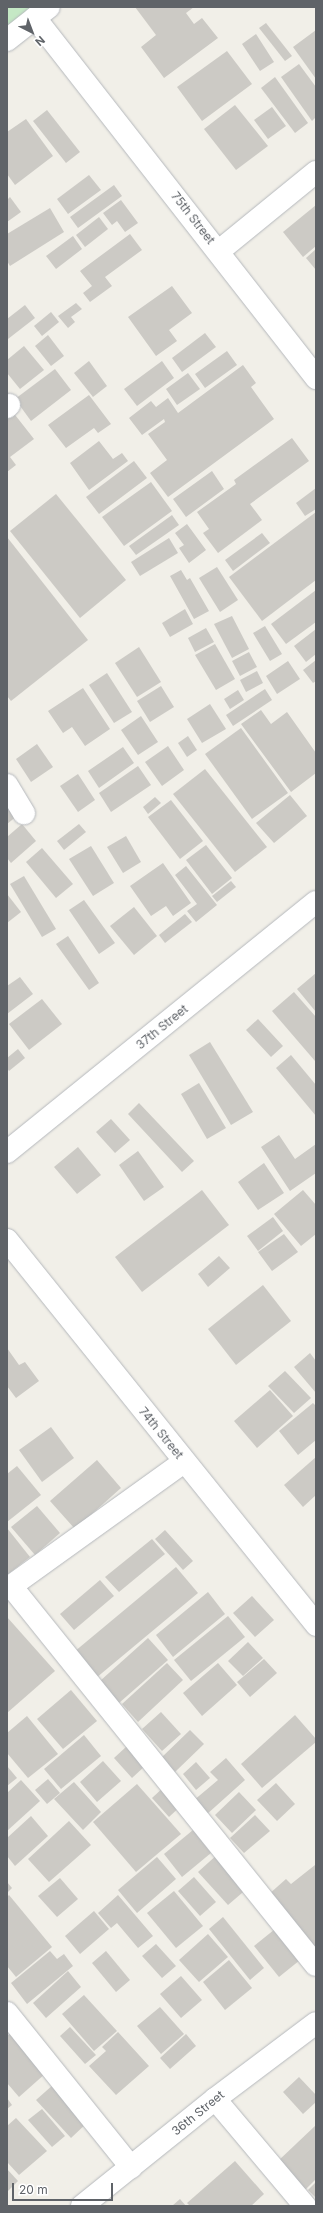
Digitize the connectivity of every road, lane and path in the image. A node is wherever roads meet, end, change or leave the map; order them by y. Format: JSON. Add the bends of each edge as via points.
{"nodes":[{"id":1,"x":42,"y":12,"type":"edge"},
{"id":2,"x":7,"y":40,"type":"edge"},
{"id":3,"x":316,"y":172,"type":"edge"},
{"id":4,"x":219,"y":251,"type":"junction"},
{"id":5,"x":316,"y":378,"type":"edge"},
{"id":6,"x":7,"y":785,"type":"edge"},
{"id":7,"x":24,"y":813,"type":"dead end"},
{"id":8,"x":316,"y":902,"type":"edge"},
{"id":9,"x":7,"y":1152,"type":"edge"},
{"id":10,"x":7,"y":1240,"type":"edge"},
{"id":11,"x":184,"y":1462,"type":"junction"},
{"id":12,"x":9,"y":1587,"type":"edge"},
{"id":13,"x":316,"y":1625,"type":"edge"},
{"id":14,"x":316,"y":1965,"type":"edge"},
{"id":15,"x":8,"y":2016,"type":"edge"},
{"id":16,"x":316,"y":2023,"type":"edge"},
{"id":17,"x":215,"y":2099,"type":"junction"},
{"id":18,"x":131,"y":2167,"type":"junction"},
{"id":19,"x":82,"y":2206,"type":"edge"},
{"id":20,"x":305,"y":2206,"type":"edge"}],
"edges":[{"from":1,"to":2,"type":"street"},
{"from":1,"to":4,"type":"street","name":"75th Street","via":[[67,60]]},
{"from":3,"to":4,"type":"street"},
{"from":4,"to":5,"type":"street","name":"75th Street"},
{"from":6,"to":7,"type":"street"},
{"from":8,"to":9,"type":"street","name":"37th Street"},
{"from":10,"to":11,"type":"street","name":"74th Street"},
{"from":11,"to":12,"type":"street"},
{"from":11,"to":13,"type":"street","name":"74th Street"},
{"from":12,"to":14,"type":"street"},
{"from":15,"to":18,"type":"street"},
{"from":16,"to":17,"type":"street","name":"36th Street"},
{"from":17,"to":18,"type":"street","name":"36th Street"},
{"from":17,"to":20,"type":"street"},
{"from":18,"to":19,"type":"street","name":"36th Street"}]}
